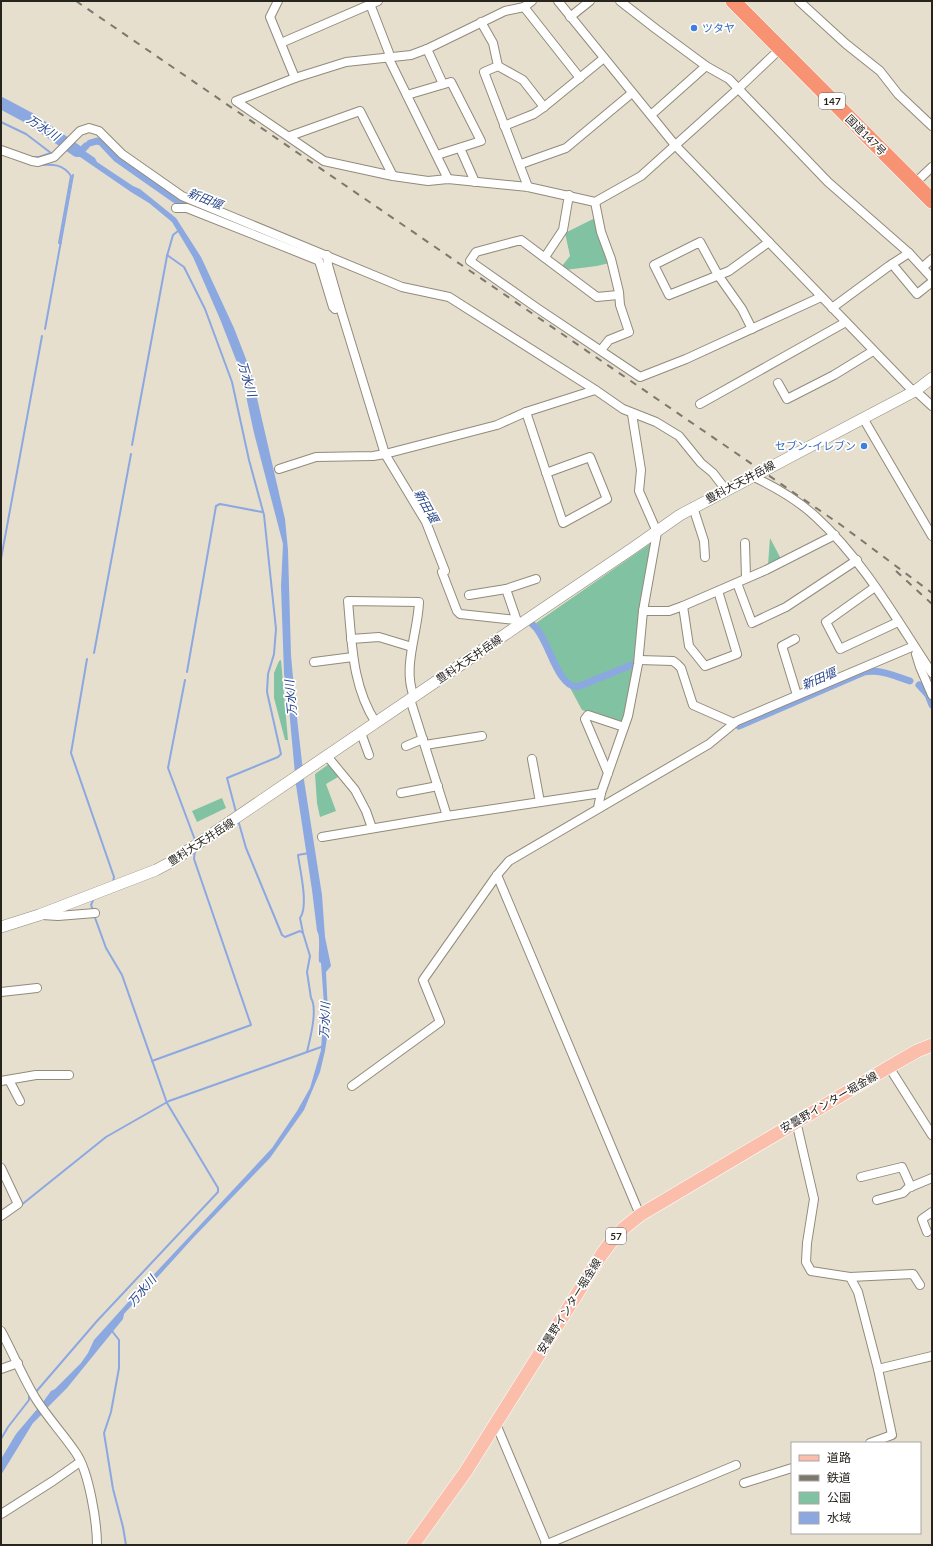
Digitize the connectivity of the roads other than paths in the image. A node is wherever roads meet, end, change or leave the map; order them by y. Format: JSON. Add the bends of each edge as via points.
{"nodes":[{"id":1,"x":278,"y":1,"type":"edge"},
{"id":2,"x":532,"y":1,"type":"edge"},
{"id":3,"x":558,"y":1,"type":"edge"},
{"id":4,"x":590,"y":1,"type":"edge"},
{"id":5,"x":620,"y":1,"type":"edge"},
{"id":6,"x":733,"y":1,"type":"edge"},
{"id":7,"x":799,"y":1,"type":"edge"},
{"id":8,"x":374,"y":2,"type":"edge"},
{"id":9,"x":524,"y":7,"type":"junction"},
{"id":10,"x":570,"y":17,"type":"junction"},
{"id":11,"x":481,"y":22,"type":"junction"},
{"id":12,"x":281,"y":43,"type":"junction"},
{"id":13,"x":427,"y":49,"type":"junction"},
{"id":14,"x":780,"y":49,"type":"junction"},
{"id":15,"x":388,"y":57,"type":"junction"},
{"id":16,"x":604,"y":58,"type":"junction"},
{"id":17,"x":498,"y":66,"type":"junction"},
{"id":18,"x":706,"y":66,"type":"junction"},
{"id":19,"x":295,"y":78,"type":"junction"},
{"id":20,"x":580,"y":78,"type":"junction"},
{"id":21,"x":443,"y":84,"type":"junction"},
{"id":22,"x":739,"y":88,"type":"junction"},
{"id":23,"x":632,"y":93,"type":"junction"},
{"id":24,"x":407,"y":94,"type":"junction"},
{"id":25,"x":544,"y":107,"type":"junction"},
{"id":26,"x":651,"y":115,"type":"junction"},
{"id":27,"x":504,"y":126,"type":"junction"},
{"id":28,"x":932,"y":126,"type":"edge"},
{"id":29,"x":290,"y":136,"type":"junction"},
{"id":30,"x":675,"y":145,"type":"junction"},
{"id":31,"x":460,"y":148,"type":"junction"},
{"id":32,"x":1,"y":150,"type":"edge"},
{"id":33,"x":437,"y":155,"type":"junction"},
{"id":34,"x":521,"y":164,"type":"junction"},
{"id":35,"x":932,"y":167,"type":"edge"},
{"id":36,"x":393,"y":176,"type":"junction"},
{"id":37,"x":448,"y":179,"type":"junction"},
{"id":38,"x":475,"y":182,"type":"junction"},
{"id":39,"x":914,"y":184,"type":"junction"},
{"id":40,"x":528,"y":186,"type":"junction"},
{"id":41,"x":569,"y":195,"type":"junction"},
{"id":42,"x":932,"y":201,"type":"edge"},
{"id":43,"x":595,"y":202,"type":"junction"},
{"id":44,"x":176,"y":208,"type":"dead end"},
{"id":45,"x":769,"y":242,"type":"junction"},
{"id":46,"x":909,"y":253,"type":"junction"},
{"id":47,"x":327,"y":255,"type":"junction"},
{"id":48,"x":545,"y":257,"type":"junction"},
{"id":49,"x":932,"y":258,"type":"edge"},
{"id":50,"x":892,"y":264,"type":"junction"},
{"id":51,"x":324,"y":266,"type":"junction"},
{"id":52,"x":923,"y":267,"type":"junction"},
{"id":53,"x":718,"y":275,"type":"junction"},
{"id":54,"x":932,"y":278,"type":"edge"},
{"id":55,"x":932,"y":282,"type":"edge"},
{"id":56,"x":618,"y":295,"type":"junction"},
{"id":57,"x":821,"y":297,"type":"junction"},
{"id":58,"x":832,"y":308,"type":"junction"},
{"id":59,"x":846,"y":322,"type":"junction"},
{"id":60,"x":752,"y":329,"type":"junction"},
{"id":61,"x":601,"y":350,"type":"junction"},
{"id":62,"x":873,"y":351,"type":"junction"},
{"id":63,"x":932,"y":378,"type":"edge"},
{"id":64,"x":778,"y":383,"type":"dead end"},
{"id":65,"x":595,"y":390,"type":"junction"},
{"id":66,"x":915,"y":391,"type":"junction"},
{"id":67,"x":700,"y":404,"type":"dead end"},
{"id":68,"x":932,"y":406,"type":"edge"},
{"id":69,"x":526,"y":412,"type":"junction"},
{"id":70,"x":632,"y":414,"type":"junction"},
{"id":71,"x":863,"y":418,"type":"junction"},
{"id":72,"x":385,"y":454,"type":"junction"},
{"id":73,"x":279,"y":469,"type":"dead end"},
{"id":74,"x":546,"y":473,"type":"junction"},
{"id":75,"x":752,"y":476,"type":"junction"},
{"id":76,"x":726,"y":490,"type":"junction"},
{"id":77,"x":693,"y":507,"type":"junction"},
{"id":78,"x":657,"y":532,"type":"junction"},
{"id":79,"x":835,"y":535,"type":"junction"},
{"id":80,"x":932,"y":536,"type":"edge"},
{"id":81,"x":745,"y":543,"type":"dead end"},
{"id":82,"x":705,"y":557,"type":"dead end"},
{"id":83,"x":857,"y":560,"type":"junction"},
{"id":84,"x":746,"y":578,"type":"junction"},
{"id":85,"x":536,"y":579,"type":"dead end"},
{"id":86,"x":737,"y":583,"type":"junction"},
{"id":87,"x":875,"y":587,"type":"junction"},
{"id":88,"x":506,"y":589,"type":"junction"},
{"id":89,"x":718,"y":591,"type":"junction"},
{"id":90,"x":469,"y":595,"type":"dead end"},
{"id":91,"x":683,"y":606,"type":"junction"},
{"id":92,"x":644,"y":611,"type":"junction"},
{"id":93,"x":898,"y":622,"type":"junction"},
{"id":94,"x":518,"y":623,"type":"junction"},
{"id":95,"x":351,"y":639,"type":"junction"},
{"id":96,"x":796,"y":639,"type":"dead end"},
{"id":97,"x":914,"y":646,"type":"junction"},
{"id":98,"x":412,"y":647,"type":"junction"},
{"id":99,"x":353,"y":657,"type":"junction"},
{"id":100,"x":638,"y":660,"type":"junction"},
{"id":101,"x":314,"y":662,"type":"dead end"},
{"id":102,"x":932,"y":673,"type":"edge"},
{"id":103,"x":796,"y":695,"type":"junction"},
{"id":104,"x":932,"y":695,"type":"edge"},
{"id":105,"x":412,"y":698,"type":"junction"},
{"id":106,"x":376,"y":723,"type":"junction"},
{"id":107,"x":734,"y":723,"type":"junction"},
{"id":108,"x":624,"y":727,"type":"junction"},
{"id":109,"x":361,"y":733,"type":"junction"},
{"id":110,"x":482,"y":736,"type":"dead end"},
{"id":111,"x":424,"y":742,"type":"junction"},
{"id":112,"x":406,"y":746,"type":"dead end"},
{"id":113,"x":370,"y":755,"type":"dead end"},
{"id":114,"x":327,"y":756,"type":"junction"},
{"id":115,"x":532,"y":759,"type":"dead end"},
{"id":116,"x":608,"y":773,"type":"junction"},
{"id":117,"x":438,"y":786,"type":"junction"},
{"id":118,"x":401,"y":793,"type":"dead end"},
{"id":119,"x":601,"y":793,"type":"junction"},
{"id":120,"x":540,"y":802,"type":"junction"},
{"id":121,"x":598,"y":808,"type":"junction"},
{"id":122,"x":447,"y":816,"type":"junction"},
{"id":123,"x":372,"y":828,"type":"junction"},
{"id":124,"x":322,"y":837,"type":"dead end"},
{"id":125,"x":497,"y":875,"type":"junction"},
{"id":126,"x":95,"y":913,"type":"dead end"},
{"id":127,"x":39,"y":915,"type":"junction"},
{"id":128,"x":1,"y":927,"type":"edge"},
{"id":129,"x":37,"y":988,"type":"dead end"},
{"id":130,"x":1,"y":992,"type":"edge"},
{"id":131,"x":932,"y":1045,"type":"edge"},
{"id":132,"x":889,"y":1067,"type":"junction"},
{"id":133,"x":69,"y":1075,"type":"dead end"},
{"id":134,"x":5,"y":1080,"type":"edge"},
{"id":135,"x":352,"y":1086,"type":"dead end"},
{"id":136,"x":20,"y":1101,"type":"dead end"},
{"id":137,"x":796,"y":1121,"type":"junction"},
{"id":138,"x":932,"y":1135,"type":"edge"},
{"id":139,"x":1,"y":1168,"type":"edge"},
{"id":140,"x":861,"y":1177,"type":"dead end"},
{"id":141,"x":932,"y":1178,"type":"edge"},
{"id":142,"x":911,"y":1187,"type":"junction"},
{"id":143,"x":877,"y":1200,"type":"dead end"},
{"id":144,"x":932,"y":1212,"type":"edge"},
{"id":145,"x":640,"y":1215,"type":"junction"},
{"id":146,"x":1,"y":1216,"type":"edge"},
{"id":147,"x":927,"y":1232,"type":"dead end"},
{"id":148,"x":850,"y":1277,"type":"junction"},
{"id":149,"x":920,"y":1285,"type":"dead end"},
{"id":150,"x":1,"y":1331,"type":"edge"},
{"id":151,"x":932,"y":1356,"type":"edge"},
{"id":152,"x":18,"y":1362,"type":"junction"},
{"id":153,"x":1,"y":1369,"type":"edge"},
{"id":154,"x":878,"y":1369,"type":"junction"},
{"id":155,"x":496,"y":1424,"type":"junction"},
{"id":156,"x":873,"y":1442,"type":"edge"},
{"id":157,"x":80,"y":1462,"type":"junction"},
{"id":158,"x":736,"y":1465,"type":"dead end"},
{"id":159,"x":791,"y":1468,"type":"edge"},
{"id":160,"x":744,"y":1483,"type":"dead end"},
{"id":161,"x":2,"y":1516,"type":"edge"},
{"id":162,"x":97,"y":1545,"type":"edge"},
{"id":163,"x":413,"y":1545,"type":"edge"},
{"id":164,"x":546,"y":1545,"type":"edge"}],
"edges":[{"from":1,"to":12,"type":"street","via":[[270,17]]},
{"from":2,"to":9,"type":"street"},
{"from":3,"to":10,"type":"street"},
{"from":4,"to":10,"type":"street"},
{"from":5,"to":18,"type":"street"},
{"from":6,"to":14,"type":"highway","name":"国道147号","number":"147"},
{"from":7,"to":28,"type":"street","via":[[880,71],[898,94]]},
{"from":8,"to":12,"type":"street"},
{"from":8,"to":15,"type":"street","via":[[390,53]]},
{"from":9,"to":11,"type":"street","via":[[505,11]]},
{"from":9,"to":20,"type":"street"},
{"from":10,"to":16,"type":"street"},
{"from":11,"to":13,"type":"street"},
{"from":11,"to":17,"type":"street","via":[[493,43]]},
{"from":12,"to":19,"type":"street"},
{"from":13,"to":15,"type":"street","via":[[411,55]]},
{"from":13,"to":21,"type":"street"},
{"from":14,"to":22,"type":"street"},
{"from":14,"to":39,"type":"highway","name":"国道147号","number":"147"},
{"from":15,"to":19,"type":"street","via":[[346,62]]},
{"from":15,"to":24,"type":"street"},
{"from":16,"to":20,"type":"street"},
{"from":16,"to":23,"type":"street"},
{"from":17,"to":25,"type":"street","via":[[523,80]]},
{"from":17,"to":27,"type":"street","via":[[484,72]]},
{"from":18,"to":22,"type":"street","via":[[729,78]]},
{"from":18,"to":26,"type":"street"},
{"from":19,"to":29,"type":"street","via":[[236,101]]},
{"from":20,"to":25,"type":"street"},
{"from":21,"to":24,"type":"street"},
{"from":21,"to":31,"type":"street","via":[[450,82],[481,141]]},
{"from":22,"to":30,"type":"street"},
{"from":22,"to":46,"type":"street","via":[[828,182]]},
{"from":23,"to":26,"type":"street"},
{"from":23,"to":34,"type":"street","via":[[566,148]]},
{"from":24,"to":33,"type":"street"},
{"from":25,"to":27,"type":"street","via":[[530,116]]},
{"from":26,"to":30,"type":"street"},
{"from":27,"to":34,"type":"street"},
{"from":29,"to":36,"type":"street","via":[[324,161]]},
{"from":29,"to":36,"type":"street","via":[[360,111]]},
{"from":30,"to":43,"type":"street","via":[[641,176]]},
{"from":30,"to":45,"type":"street"},
{"from":31,"to":33,"type":"street"},
{"from":31,"to":38,"type":"street"},
{"from":32,"to":47,"type":"street","via":[[38,162],[54,157],[80,131],[89,128],[100,132],[122,154],[182,196]]},
{"from":33,"to":37,"type":"street"},
{"from":34,"to":40,"type":"street"},
{"from":35,"to":39,"type":"street"},
{"from":36,"to":37,"type":"street","via":[[428,181]]},
{"from":37,"to":38,"type":"street"},
{"from":38,"to":40,"type":"street"},
{"from":39,"to":42,"type":"highway","name":"国道147号","number":"147"},
{"from":40,"to":41,"type":"street"},
{"from":41,"to":43,"type":"street"},
{"from":41,"to":48,"type":"street","via":[[563,230]]},
{"from":43,"to":56,"type":"street"},
{"from":44,"to":51,"type":"street","via":[[187,208],[315,259]]},
{"from":45,"to":53,"type":"street","via":[[729,271]]},
{"from":45,"to":57,"type":"street"},
{"from":46,"to":50,"type":"street"},
{"from":46,"to":52,"type":"street"},
{"from":47,"to":51,"type":"street"},
{"from":47,"to":65,"type":"street","via":[[402,287],[449,296]]},
{"from":48,"to":56,"type":"street","via":[[597,297]]},
{"from":48,"to":61,"type":"street","via":[[521,240],[476,252],[470,261]]},
{"from":49,"to":52,"type":"street"},
{"from":50,"to":55,"type":"street","via":[[917,294]]},
{"from":50,"to":58,"type":"street"},
{"from":51,"to":72,"type":"street","via":[[340,307]]},
{"from":52,"to":54,"type":"street"},
{"from":53,"to":53,"type":"street","via":[[669,295],[654,265],[700,242]]},
{"from":53,"to":60,"type":"street"},
{"from":56,"to":61,"type":"street","via":[[629,332],[609,340]]},
{"from":57,"to":58,"type":"street"},
{"from":57,"to":60,"type":"street"},
{"from":58,"to":59,"type":"street"},
{"from":59,"to":62,"type":"street"},
{"from":59,"to":67,"type":"street"},
{"from":60,"to":61,"type":"street","via":[[640,377]]},
{"from":62,"to":64,"type":"street","via":[[787,398]]},
{"from":62,"to":66,"type":"street"},
{"from":63,"to":66,"type":"main road","name":"豊科大天井岳線"},
{"from":65,"to":69,"type":"street"},
{"from":65,"to":70,"type":"street"},
{"from":66,"to":68,"type":"street"},
{"from":66,"to":71,"type":"main road","name":"豊科大天井岳線"},
{"from":69,"to":72,"type":"street","via":[[498,425]]},
{"from":69,"to":74,"type":"street"},
{"from":70,"to":76,"type":"street","via":[[656,422],[680,436]]},
{"from":70,"to":78,"type":"street","via":[[641,470],[639,491]]},
{"from":71,"to":75,"type":"main road","name":"豊科大天井岳線"},
{"from":71,"to":80,"type":"street"},
{"from":72,"to":73,"type":"street","via":[[316,457]]},
{"from":72,"to":94,"type":"street","via":[[426,522],[457,611],[460,614]]},
{"from":74,"to":74,"type":"street","via":[[590,457],[607,499],[563,523]]},
{"from":75,"to":76,"type":"main road","name":"豊科大天井岳線"},
{"from":75,"to":79,"type":"street","via":[[784,493]]},
{"from":76,"to":77,"type":"main road","name":"豊科大天井岳線"},
{"from":77,"to":78,"type":"main road","name":"豊科大天井岳線"},
{"from":77,"to":82,"type":"street","via":[[704,541]]},
{"from":78,"to":92,"type":"street"},
{"from":78,"to":94,"type":"main road","name":"豊科大天井岳線"},
{"from":79,"to":83,"type":"street"},
{"from":79,"to":84,"type":"street"},
{"from":81,"to":84,"type":"street"},
{"from":83,"to":86,"type":"street","via":[[786,607],[752,623]]},
{"from":83,"to":87,"type":"street"},
{"from":84,"to":86,"type":"street"},
{"from":85,"to":88,"type":"street"},
{"from":86,"to":89,"type":"street"},
{"from":87,"to":93,"type":"street"},
{"from":87,"to":93,"type":"street","via":[[826,622],[840,649]]},
{"from":88,"to":90,"type":"street"},
{"from":88,"to":94,"type":"street"},
{"from":89,"to":91,"type":"street"},
{"from":89,"to":91,"type":"street","via":[[737,654],[705,666],[689,646]]},
{"from":91,"to":92,"type":"street","via":[[670,611]]},
{"from":92,"to":100,"type":"street"},
{"from":93,"to":97,"type":"street"},
{"from":94,"to":105,"type":"main road","name":"豊科大天井岳線"},
{"from":95,"to":98,"type":"street","via":[[379,637]]},
{"from":95,"to":98,"type":"street","via":[[348,601],[419,602]]},
{"from":95,"to":99,"type":"street"},
{"from":96,"to":103,"type":"street","via":[[782,646]]},
{"from":97,"to":102,"type":"street"},
{"from":97,"to":103,"type":"street"},
{"from":97,"to":104,"type":"street"},
{"from":98,"to":105,"type":"street"},
{"from":99,"to":101,"type":"street"},
{"from":99,"to":106,"type":"street","via":[[355,675]]},
{"from":100,"to":107,"type":"street","via":[[673,661],[681,668],[693,705]]},
{"from":100,"to":108,"type":"street"},
{"from":103,"to":107,"type":"street"},
{"from":105,"to":106,"type":"main road","name":"豊科大天井岳線"},
{"from":105,"to":111,"type":"street"},
{"from":106,"to":109,"type":"main road","name":"豊科大天井岳線"},
{"from":107,"to":121,"type":"street","via":[[709,744]]},
{"from":108,"to":116,"type":"street"},
{"from":108,"to":116,"type":"street","via":[[588,715],[585,719]]},
{"from":109,"to":113,"type":"street"},
{"from":109,"to":114,"type":"main road","name":"豊科大天井岳線"},
{"from":110,"to":111,"type":"street"},
{"from":111,"to":112,"type":"street"},
{"from":111,"to":117,"type":"street"},
{"from":114,"to":123,"type":"street","via":[[355,790]]},
{"from":114,"to":127,"type":"main road","name":"豊科大天井岳線","via":[[171,862]]},
{"from":115,"to":120,"type":"street"},
{"from":116,"to":119,"type":"street"},
{"from":117,"to":118,"type":"street"},
{"from":117,"to":122,"type":"street"},
{"from":119,"to":120,"type":"street"},
{"from":119,"to":121,"type":"street"},
{"from":120,"to":122,"type":"street"},
{"from":121,"to":125,"type":"street","via":[[509,861]]},
{"from":122,"to":123,"type":"street"},
{"from":123,"to":124,"type":"street"},
{"from":125,"to":135,"type":"street","via":[[423,980],[440,1022]]},
{"from":125,"to":145,"type":"street"},
{"from":126,"to":127,"type":"street"},
{"from":127,"to":128,"type":"main road","name":"豊科大天井岳線"},
{"from":129,"to":130,"type":"street"},
{"from":131,"to":132,"type":"main road","name":"安曇野インター堀金線","number":"57"},
{"from":132,"to":137,"type":"main road","name":"安曇野インター堀金線","number":"57"},
{"from":132,"to":138,"type":"street"},
{"from":133,"to":134,"type":"street","via":[[36,1075]]},
{"from":134,"to":136,"type":"street"},
{"from":137,"to":145,"type":"main road","name":"安曇野インター堀金線","number":"57"},
{"from":137,"to":148,"type":"street","via":[[814,1199],[806,1262],[811,1271]]},
{"from":139,"to":146,"type":"street","via":[[18,1204]]},
{"from":140,"to":142,"type":"street","via":[[902,1167]]},
{"from":141,"to":142,"type":"street"},
{"from":142,"to":143,"type":"street","via":[[903,1193]]},
{"from":144,"to":147,"type":"street","via":[[922,1219]]},
{"from":145,"to":155,"type":"main road","name":"安曇野インター堀金線","number":"57","via":[[624,1228],[602,1254]]},
{"from":148,"to":149,"type":"street","via":[[913,1274]]},
{"from":148,"to":154,"type":"street","via":[[858,1292]]},
{"from":150,"to":152,"type":"street"},
{"from":151,"to":154,"type":"street"},
{"from":152,"to":153,"type":"street"},
{"from":152,"to":157,"type":"street","via":[[36,1399],[78,1455]]},
{"from":154,"to":156,"type":"street","via":[[892,1435]]},
{"from":155,"to":163,"type":"main road","name":"安曇野インター堀金線","number":"57"},
{"from":155,"to":164,"type":"street"},
{"from":157,"to":161,"type":"street"},
{"from":157,"to":162,"type":"street","via":[[94,1507]]},
{"from":158,"to":164,"type":"street"},
{"from":159,"to":160,"type":"street"}]}
